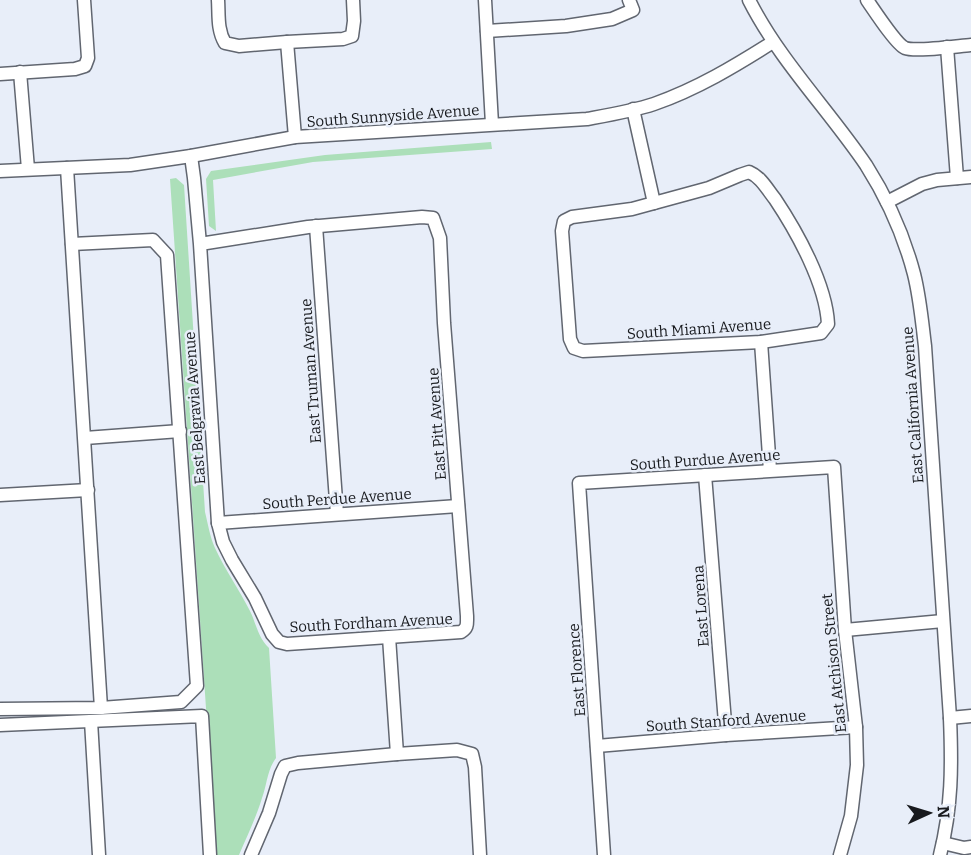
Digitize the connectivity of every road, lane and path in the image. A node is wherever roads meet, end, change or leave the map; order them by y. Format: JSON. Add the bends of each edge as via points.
{"nodes":[{"id":1,"x":84,"y":0,"type":"edge"},
{"id":2,"x":218,"y":0,"type":"edge"},
{"id":3,"x":353,"y":0,"type":"edge"},
{"id":4,"x":485,"y":0,"type":"edge"},
{"id":5,"x":749,"y":0,"type":"edge"},
{"id":6,"x":867,"y":0,"type":"edge"},
{"id":7,"x":631,"y":5,"type":"edge"},
{"id":8,"x":487,"y":31,"type":"junction"},
{"id":9,"x":287,"y":42,"type":"junction"},
{"id":10,"x":773,"y":42,"type":"junction"},
{"id":11,"x":971,"y":45,"type":"edge"},
{"id":12,"x":947,"y":47,"type":"junction"},
{"id":13,"x":20,"y":72,"type":"junction"},
{"id":14,"x":0,"y":74,"type":"edge"},
{"id":15,"x":633,"y":110,"type":"junction"},
{"id":16,"x":492,"y":124,"type":"junction"},
{"id":17,"x":295,"y":137,"type":"junction"},
{"id":18,"x":190,"y":156,"type":"junction"},
{"id":19,"x":67,"y":168,"type":"junction"},
{"id":20,"x":28,"y":170,"type":"junction"},
{"id":21,"x":0,"y":171,"type":"edge"},
{"id":22,"x":971,"y":177,"type":"edge"},
{"id":23,"x":957,"y":178,"type":"junction"},
{"id":24,"x":887,"y":202,"type":"junction"},
{"id":25,"x":654,"y":203,"type":"junction"},
{"id":26,"x":316,"y":226,"type":"junction"},
{"id":27,"x":72,"y":244,"type":"junction"},
{"id":28,"x":200,"y":244,"type":"junction"},
{"id":29,"x":761,"y":342,"type":"junction"},
{"id":30,"x":180,"y":431,"type":"junction"},
{"id":31,"x":85,"y":438,"type":"junction"},
{"id":32,"x":834,"y":467,"type":"joint"},
{"id":33,"x":770,"y":470,"type":"junction"},
{"id":34,"x":705,"y":475,"type":"junction"},
{"id":35,"x":579,"y":483,"type":"joint"},
{"id":36,"x":88,"y":490,"type":"junction"},
{"id":37,"x":0,"y":495,"type":"edge"},
{"id":38,"x":458,"y":506,"type":"junction"},
{"id":39,"x":337,"y":514,"type":"junction"},
{"id":40,"x":218,"y":523,"type":"junction"},
{"id":41,"x":944,"y":621,"type":"junction"},
{"id":42,"x":465,"y":630,"type":"joint"},
{"id":43,"x":845,"y":630,"type":"junction"},
{"id":44,"x":389,"y":637,"type":"junction"},
{"id":45,"x":279,"y":642,"type":"joint"},
{"id":46,"x":101,"y":708,"type":"junction"},
{"id":47,"x":0,"y":709,"type":"edge"},
{"id":48,"x":971,"y":716,"type":"edge"},
{"id":49,"x":950,"y":718,"type":"junction"},
{"id":50,"x":91,"y":721,"type":"junction"},
{"id":51,"x":0,"y":725,"type":"edge"},
{"id":52,"x":856,"y":728,"type":"junction"},
{"id":53,"x":726,"y":735,"type":"junction"},
{"id":54,"x":597,"y":746,"type":"junction"},
{"id":55,"x":397,"y":754,"type":"junction"},
{"id":56,"x":971,"y":847,"type":"edge"},
{"id":57,"x":941,"y":849,"type":"edge"},
{"id":58,"x":99,"y":855,"type":"edge"},
{"id":59,"x":210,"y":855,"type":"edge"},
{"id":60,"x":251,"y":855,"type":"edge"},
{"id":61,"x":480,"y":855,"type":"edge"},
{"id":62,"x":604,"y":855,"type":"edge"},
{"id":63,"x":840,"y":855,"type":"edge"}],
"edges":[{"from":1,"to":13,"type":"street","via":[[88,58],[85,66]]},
{"from":2,"to":9,"type":"street","via":[[219,27],[225,43],[239,46]]},
{"from":3,"to":9,"type":"street","via":[[352,36]]},
{"from":4,"to":8,"type":"street"},
{"from":5,"to":10,"type":"street","name":"East California Avenue"},
{"from":6,"to":12,"type":"street","via":[[904,48]]},
{"from":7,"to":8,"type":"street","via":[[612,19]]},
{"from":8,"to":16,"type":"street"},
{"from":9,"to":17,"type":"street"},
{"from":10,"to":15,"type":"street","name":"South Sunnyside Avenue","via":[[697,86]]},
{"from":10,"to":24,"type":"street","name":"East California Avenue","via":[[866,166]]},
{"from":11,"to":12,"type":"street"},
{"from":12,"to":23,"type":"street"},
{"from":13,"to":14,"type":"street"},
{"from":13,"to":20,"type":"street"},
{"from":15,"to":16,"type":"street","name":"South Sunnyside Avenue","via":[[587,118]]},
{"from":15,"to":25,"type":"street"},
{"from":16,"to":17,"type":"street","name":"South Sunnyside Avenue"},
{"from":17,"to":18,"type":"street","name":"South Sunnyside Avenue"},
{"from":18,"to":19,"type":"street","name":"South Sunnyside Avenue","via":[[130,165]]},
{"from":18,"to":28,"type":"street","name":"East Belgravia Avenue"},
{"from":19,"to":20,"type":"street","name":"South Sunnyside Avenue"},
{"from":19,"to":27,"type":"street"},
{"from":20,"to":21,"type":"street","name":"South Sunnyside Avenue"},
{"from":22,"to":23,"type":"street"},
{"from":23,"to":24,"type":"street","via":[[922,184]]},
{"from":24,"to":41,"type":"street","name":"East California Avenue","via":[[914,274],[921,309]]},
{"from":25,"to":29,"type":"street","name":"South Miami Avenue","via":[[749,172],[760,179],[791,223],[808,256],[828,318],[821,333]]},
{"from":25,"to":29,"type":"street","name":"South Miami Avenue","via":[[564,221],[570,339],[574,348],[583,351]]},
{"from":26,"to":28,"type":"street"},
{"from":26,"to":38,"type":"street","name":"East Pitt Avenue","via":[[433,218],[441,238]]},
{"from":26,"to":39,"type":"street","name":"East Truman Avenue"},
{"from":27,"to":30,"type":"street","via":[[153,240],[167,255]]},
{"from":27,"to":31,"type":"street"},
{"from":28,"to":40,"type":"street","name":"East Belgravia Avenue"},
{"from":29,"to":33,"type":"street"},
{"from":30,"to":31,"type":"street"},
{"from":30,"to":46,"type":"street","via":[[197,686],[182,702]]},
{"from":31,"to":36,"type":"street"},
{"from":32,"to":33,"type":"street","name":"South Purdue Avenue"},
{"from":32,"to":43,"type":"street","name":"East Atchison Street"},
{"from":33,"to":34,"type":"street","name":"South Purdue Avenue"},
{"from":34,"to":35,"type":"street","name":"South Purdue Avenue"},
{"from":34,"to":53,"type":"street","name":"East Lorena"},
{"from":35,"to":54,"type":"street","name":"East Florence"},
{"from":36,"to":37,"type":"street"},
{"from":36,"to":46,"type":"street"},
{"from":38,"to":39,"type":"street","name":"South Perdue Avenue"},
{"from":38,"to":42,"type":"street","name":"East Pitt Avenue"},
{"from":39,"to":40,"type":"street","name":"South Perdue Avenue"},
{"from":40,"to":45,"type":"street","name":"East Belgravia Avenue","via":[[232,560]]},
{"from":41,"to":43,"type":"street"},
{"from":41,"to":49,"type":"street","name":"East California Avenue"},
{"from":42,"to":44,"type":"street","name":"South Fordham Avenue"},
{"from":43,"to":52,"type":"street","name":"East Atchison Street"},
{"from":44,"to":45,"type":"street","name":"South Fordham Avenue"},
{"from":44,"to":55,"type":"street"},
{"from":46,"to":47,"type":"street"},
{"from":48,"to":49,"type":"street"},
{"from":49,"to":57,"type":"street","name":"East California Avenue","via":[[950,798]]},
{"from":50,"to":51,"type":"street"},
{"from":50,"to":58,"type":"street"},
{"from":50,"to":59,"type":"street","via":[[201,716]]},
{"from":52,"to":53,"type":"street","name":"South Stanford Avenue"},
{"from":52,"to":63,"type":"street","name":"East Atchison Street","via":[[857,765],[851,816]]},
{"from":53,"to":54,"type":"street","name":"South Stanford Avenue"},
{"from":54,"to":62,"type":"street","name":"East Florence"},
{"from":55,"to":60,"type":"street","via":[[285,766]]},
{"from":55,"to":61,"type":"street","via":[[456,750],[472,754]]},
{"from":56,"to":57,"type":"street"}]}
